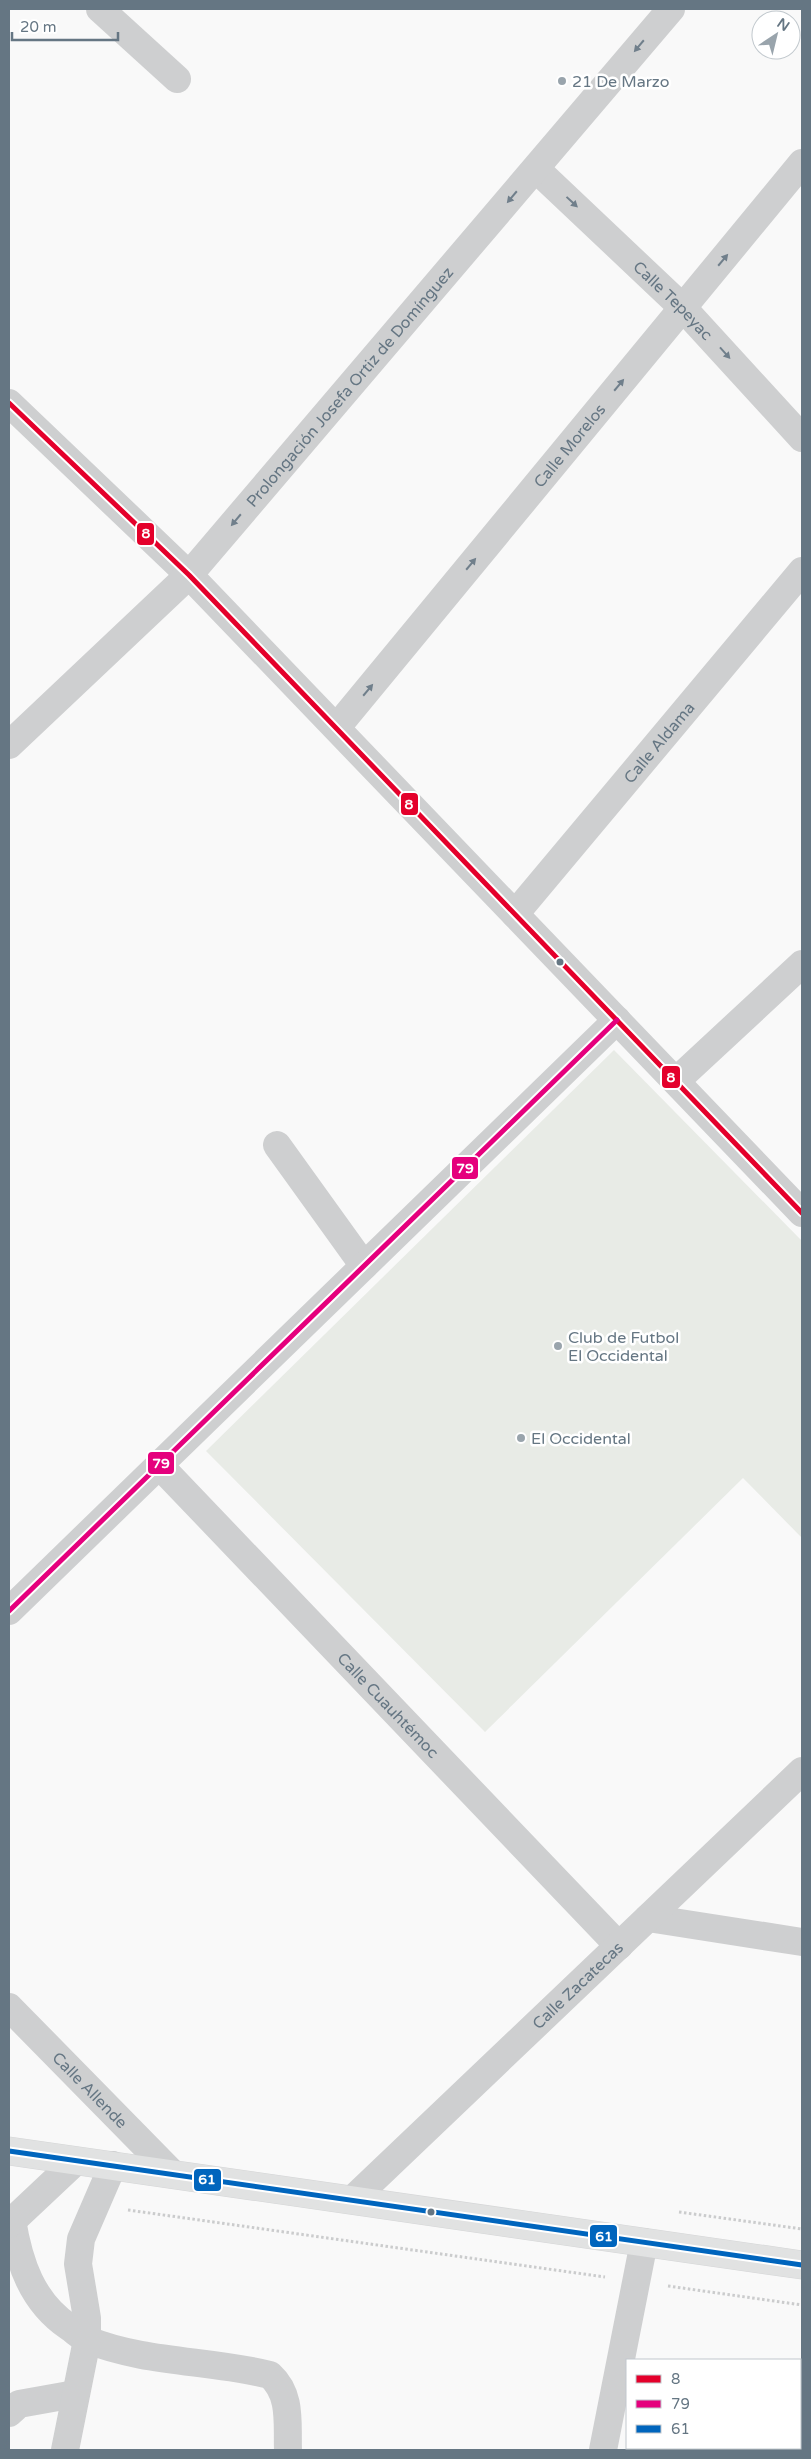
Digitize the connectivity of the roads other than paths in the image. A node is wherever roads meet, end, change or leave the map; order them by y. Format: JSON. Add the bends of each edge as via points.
{"nodes":[{"id":1,"x":100,"y":9,"type":"edge"},
{"id":2,"x":671,"y":9,"type":"edge"},
{"id":3,"x":177,"y":79,"type":"dead end"},
{"id":4,"x":802,"y":163,"type":"edge"},
{"id":5,"x":536,"y":169,"type":"junction"},
{"id":6,"x":683,"y":308,"type":"junction"},
{"id":7,"x":9,"y":403,"type":"edge"},
{"id":8,"x":802,"y":438,"type":"edge"},
{"id":9,"x":802,"y":571,"type":"edge"},
{"id":10,"x":189,"y":575,"type":"junction"},
{"id":11,"x":337,"y":727,"type":"junction"},
{"id":12,"x":9,"y":745,"type":"edge"},
{"id":13,"x":515,"y":914,"type":"junction"},
{"id":14,"x":802,"y":964,"type":"edge"},
{"id":15,"x":617,"y":1020,"type":"junction"},
{"id":16,"x":676,"y":1081,"type":"junction"},
{"id":17,"x":277,"y":1144,"type":"dead end"},
{"id":18,"x":802,"y":1213,"type":"edge"},
{"id":19,"x":364,"y":1266,"type":"junction"},
{"id":20,"x":159,"y":1465,"type":"junction"},
{"id":21,"x":9,"y":1611,"type":"edge"},
{"id":22,"x":802,"y":1771,"type":"edge"},
{"id":23,"x":648,"y":1918,"type":"junction"},
{"id":24,"x":802,"y":1942,"type":"edge"},
{"id":25,"x":619,"y":1946,"type":"junction"},
{"id":26,"x":9,"y":2007,"type":"edge"},
{"id":27,"x":9,"y":2152,"type":"edge"},
{"id":28,"x":76,"y":2160,"type":"junction"},
{"id":29,"x":113,"y":2165,"type":"junction"},
{"id":30,"x":173,"y":2174,"type":"junction"},
{"id":31,"x":354,"y":2199,"type":"junction"},
{"id":32,"x":10,"y":2222,"type":"edge"},
{"id":33,"x":644,"y":2242,"type":"junction"},
{"id":34,"x":802,"y":2265,"type":"edge"},
{"id":35,"x":87,"y":2340,"type":"junction"},
{"id":36,"x":76,"y":2394,"type":"junction"},
{"id":37,"x":9,"y":2413,"type":"edge"},
{"id":38,"x":65,"y":2450,"type":"edge"},
{"id":39,"x":288,"y":2450,"type":"edge"},
{"id":40,"x":603,"y":2450,"type":"edge"}],
"edges":[{"from":1,"to":3,"type":"street"},
{"from":2,"to":5,"type":"street","name":"Prolongación Josefa Ortiz de Domínguez","one_way":true},
{"from":6,"to":4,"type":"street","name":"Calle Morelos","one_way":true},
{"from":5,"to":6,"type":"street","name":"Calle Tepeyac","one_way":true},
{"from":5,"to":10,"type":"street","name":"Prolongación Josefa Ortiz de Domínguez","one_way":true},
{"from":6,"to":8,"type":"street","name":"Calle Tepeyac","one_way":true},
{"from":11,"to":6,"type":"street","name":"Calle Morelos","one_way":true},
{"from":7,"to":10,"type":"street"},
{"from":9,"to":13,"type":"street","name":"Calle Aldama"},
{"from":10,"to":11,"type":"street"},
{"from":10,"to":12,"type":"street","name":"Prolongación Josefa Ortiz de Domínguez"},
{"from":11,"to":13,"type":"street"},
{"from":13,"to":15,"type":"street"},
{"from":14,"to":16,"type":"street"},
{"from":15,"to":16,"type":"street"},
{"from":15,"to":19,"type":"street"},
{"from":16,"to":18,"type":"street"},
{"from":17,"to":19,"type":"street"},
{"from":19,"to":20,"type":"street"},
{"from":20,"to":21,"type":"street"},
{"from":20,"to":25,"type":"street","name":"Calle Cuauhtémoc"},
{"from":22,"to":23,"type":"street","name":"Calle Zacatecas"},
{"from":23,"to":24,"type":"street"},
{"from":23,"to":25,"type":"street","name":"Calle Zacatecas"},
{"from":25,"to":31,"type":"street","name":"Calle Zacatecas"},
{"from":26,"to":30,"type":"street","name":"Calle Allende"},
{"from":27,"to":28,"type":"street"},
{"from":28,"to":29,"type":"street"},
{"from":28,"to":32,"type":"street"},
{"from":29,"to":30,"type":"street"},
{"from":29,"to":35,"type":"street","via":[[81,2239],[78,2264],[87,2318]]},
{"from":30,"to":31,"type":"street"},
{"from":31,"to":33,"type":"street"},
{"from":32,"to":35,"type":"street","via":[[17,2252],[35,2294],[61,2322]]},
{"from":33,"to":34,"type":"street"},
{"from":33,"to":40,"type":"street"},
{"from":35,"to":36,"type":"street"},
{"from":35,"to":39,"type":"street","via":[[130,2352],[270,2375],[280,2384],[287,2398]]},
{"from":36,"to":37,"type":"street","via":[[19,2404]]},
{"from":36,"to":38,"type":"street"}]}
